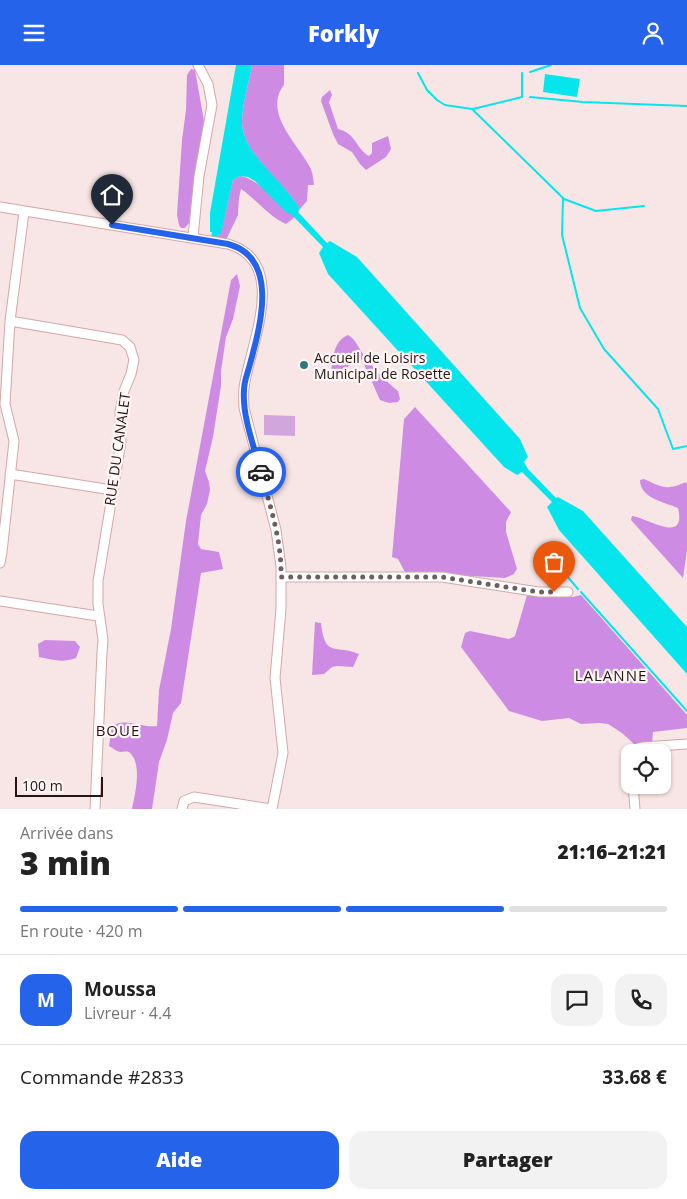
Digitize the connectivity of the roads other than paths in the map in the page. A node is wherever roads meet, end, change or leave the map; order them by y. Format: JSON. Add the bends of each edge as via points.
{"nodes":[{"id":1,"x":198,"y":65,"type":"edge"},
{"id":2,"x":0,"y":207,"type":"edge"},
{"id":3,"x":24,"y":212,"type":"junction"},
{"id":4,"x":193,"y":237,"type":"junction"},
{"id":5,"x":10,"y":321,"type":"junction"},
{"id":6,"x":10,"y":475,"type":"junction"},
{"id":7,"x":112,"y":491,"type":"junction"},
{"id":8,"x":0,"y":563,"type":"edge"},
{"id":9,"x":281,"y":577,"type":"junction"},
{"id":10,"x":568,"y":593,"type":"dead end"},
{"id":11,"x":0,"y":601,"type":"edge"},
{"id":12,"x":98,"y":616,"type":"junction"},
{"id":13,"x":687,"y":745,"type":"edge"},
{"id":14,"x":671,"y":746,"type":"edge"},
{"id":15,"x":634,"y":794,"type":"edge"},
{"id":16,"x":240,"y":807,"type":"edge"},
{"id":17,"x":95,"y":809,"type":"edge"},
{"id":18,"x":182,"y":809,"type":"edge"},
{"id":19,"x":271,"y":809,"type":"edge"},
{"id":20,"x":635,"y":809,"type":"edge"}],
"edges":[{"from":1,"to":4,"type":"street","via":[[208,85],[212,105],[199,176]]},
{"from":2,"to":3,"type":"street"},
{"from":3,"to":4,"type":"street"},
{"from":3,"to":5,"type":"street"},
{"from":4,"to":9,"type":"street","via":[[237,246],[255,263],[261,284],[262,315],[244,389],[244,408],[276,530]]},
{"from":5,"to":6,"type":"street","via":[[5,404],[14,441]]},
{"from":5,"to":7,"type":"street","name":"RUE DU CANALET","via":[[122,340],[132,350],[133,367],[119,419],[120,442]]},
{"from":6,"to":7,"type":"street"},
{"from":6,"to":8,"type":"street"},
{"from":7,"to":12,"type":"street","name":"RUE DU CANALET","via":[[98,581]]},
{"from":9,"to":10,"type":"street","via":[[442,577],[539,592]]},
{"from":9,"to":19,"type":"street","via":[[276,678],[283,753]]},
{"from":11,"to":12,"type":"street"},
{"from":12,"to":17,"type":"street","name":"RUE DU CANALET","via":[[102,646]]},
{"from":13,"to":14,"type":"street"},
{"from":15,"to":20,"type":"street"},
{"from":16,"to":18,"type":"street","via":[[190,797],[184,801]]},
{"from":16,"to":19,"type":"street"}]}
